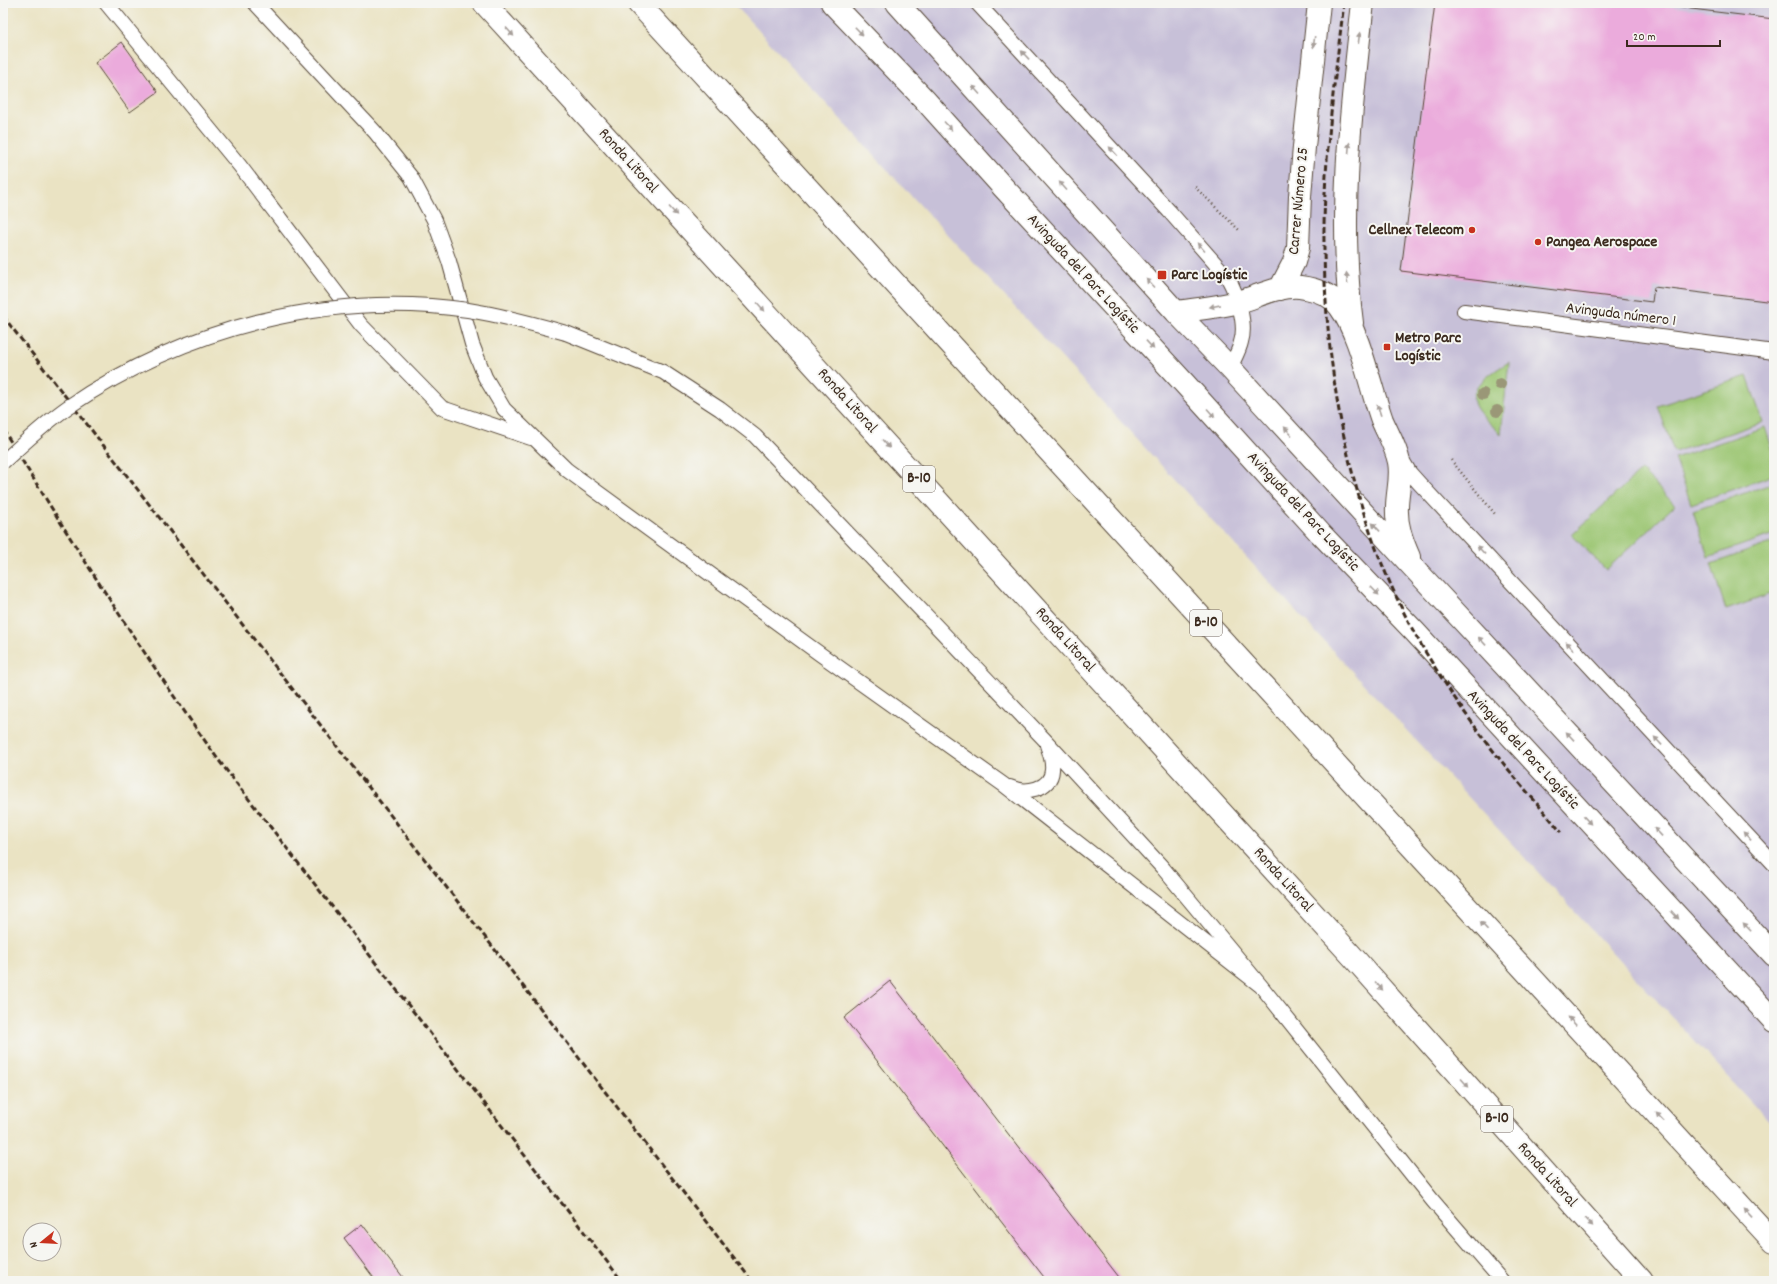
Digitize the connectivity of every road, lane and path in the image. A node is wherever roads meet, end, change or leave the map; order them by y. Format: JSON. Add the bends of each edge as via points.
{"nodes":[{"id":1,"x":106,"y":3,"type":"edge"},
{"id":2,"x":255,"y":3,"type":"edge"},
{"id":3,"x":484,"y":3,"type":"edge"},
{"id":4,"x":638,"y":3,"type":"edge"},
{"id":5,"x":832,"y":3,"type":"edge"},
{"id":6,"x":898,"y":3,"type":"edge"},
{"id":7,"x":977,"y":3,"type":"edge"},
{"id":8,"x":1319,"y":3,"type":"edge"},
{"id":9,"x":1363,"y":3,"type":"edge"},
{"id":10,"x":1195,"y":187,"type":"dead end"},
{"id":11,"x":1240,"y":231,"type":"dead end"},
{"id":12,"x":1280,"y":289,"type":"junction"},
{"id":13,"x":1239,"y":302,"type":"junction"},
{"id":14,"x":1176,"y":312,"type":"junction"},
{"id":15,"x":1464,"y":312,"type":"dead end"},
{"id":16,"x":1352,"y":331,"type":"junction"},
{"id":17,"x":1774,"y":352,"type":"edge"},
{"id":18,"x":1230,"y":368,"type":"junction"},
{"id":19,"x":533,"y":439,"type":"junction"},
{"id":20,"x":1394,"y":446,"type":"junction"},
{"id":21,"x":1451,"y":460,"type":"dead end"},
{"id":22,"x":3,"y":462,"type":"edge"},
{"id":23,"x":1495,"y":514,"type":"dead end"},
{"id":24,"x":1412,"y":566,"type":"junction"},
{"id":25,"x":1044,"y":739,"type":"junction"},
{"id":26,"x":1004,"y":785,"type":"junction"},
{"id":27,"x":1774,"y":864,"type":"edge"},
{"id":28,"x":1774,"y":955,"type":"edge"},
{"id":29,"x":1262,"y":986,"type":"junction"},
{"id":30,"x":1774,"y":1021,"type":"edge"},
{"id":31,"x":1774,"y":1242,"type":"edge"},
{"id":32,"x":1502,"y":1281,"type":"edge"},
{"id":33,"x":1642,"y":1281,"type":"edge"}],
"edges":[{"from":1,"to":19,"type":"lane","via":[[240,166],[361,325],[442,408]]},
{"from":2,"to":19,"type":"lane","via":[[375,132],[411,177],[434,220],[449,260],[472,344],[485,377],[504,409]]},
{"from":3,"to":33,"type":"main road","name":"Ronda Litoral","number":"B-10","one_way":true,"via":[[1348,951]]},
{"from":31,"to":4,"type":"main road","number":"B-10","one_way":true},
{"from":5,"to":30,"type":"main road","name":"Avinguda del Parc Logístic","one_way":true,"via":[[924,98],[1320,533],[1415,632]]},
{"from":14,"to":6,"type":"main road","one_way":true},
{"from":13,"to":7,"type":"lane","one_way":true,"via":[[1228,278]]},
{"from":8,"to":12,"type":"main road","name":"Carrer Número 25","one_way":true,"via":[[1303,154],[1298,248]]},
{"from":16,"to":9,"type":"main road","one_way":true,"via":[[1345,232],[1348,154]]},
{"from":10,"to":11,"type":"path"},
{"from":12,"to":13,"type":"main road"},
{"from":12,"to":16,"type":"main road","via":[[1309,288],[1327,295],[1340,307]]},
{"from":13,"to":14,"type":"main road","one_way":true},
{"from":13,"to":18,"type":"lane","via":[[1242,340]]},
{"from":14,"to":18,"type":"main road"},
{"from":15,"to":17,"type":"lane","name":"Avinguda número 1"},
{"from":20,"to":16,"type":"main road","one_way":true},
{"from":24,"to":18,"type":"main road","one_way":true},
{"from":19,"to":26,"type":"lane","via":[[567,470]]},
{"from":20,"to":24,"type":"main road","via":[[1400,471],[1396,508],[1398,524]]},
{"from":27,"to":20,"type":"lane","one_way":true,"via":[[1419,483]]},
{"from":21,"to":23,"type":"path"},
{"from":22,"to":25,"type":"lane","bridge":true,"via":[[68,407],[120,376],[151,359],[233,328],[315,310],[366,304],[468,310],[513,318],[566,333],[663,372],[756,436]]},
{"from":28,"to":24,"type":"main road","one_way":true},
{"from":25,"to":26,"type":"lane","via":[[1052,757],[1049,779],[1042,787],[1030,791]]},
{"from":25,"to":29,"type":"lane","via":[[1162,867]]},
{"from":26,"to":29,"type":"lane"},
{"from":29,"to":32,"type":"lane","via":[[1432,1201]]}]}
